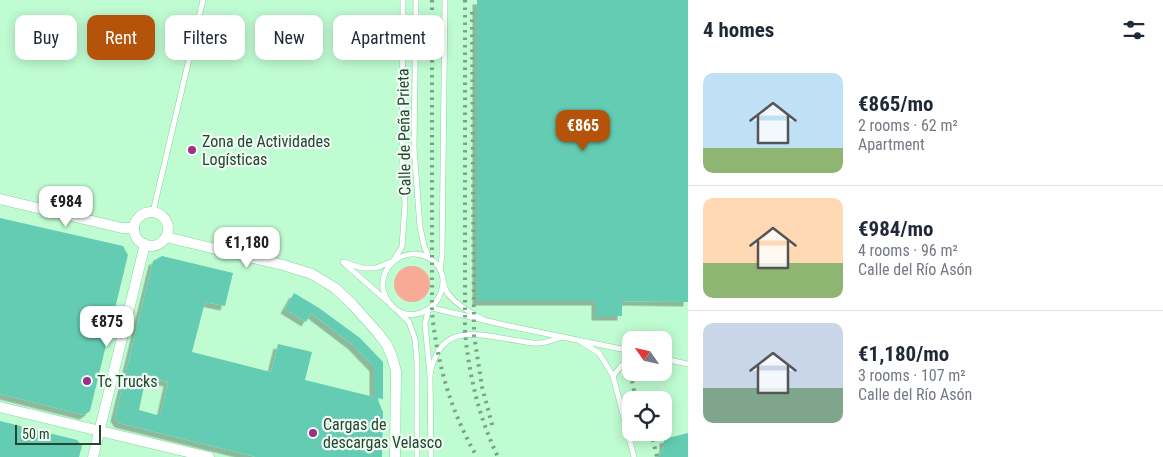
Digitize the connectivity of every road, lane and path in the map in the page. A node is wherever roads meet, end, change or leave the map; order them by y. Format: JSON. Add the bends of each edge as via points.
{"nodes":[{"id":1,"x":203,"y":0,"type":"edge"},
{"id":2,"x":403,"y":0,"type":"edge"},
{"id":3,"x":416,"y":0,"type":"edge"},
{"id":4,"x":444,"y":0,"type":"edge"},
{"id":5,"x":416,"y":15,"type":"edge"},
{"id":6,"x":444,"y":15,"type":"edge"},
{"id":7,"x":415,"y":60,"type":"edge"},
{"id":8,"x":444,"y":60,"type":"edge"},
{"id":9,"x":0,"y":199,"type":"edge"},
{"id":10,"x":153,"y":212,"type":"junction"},
{"id":11,"x":134,"y":228,"type":"junction"},
{"id":12,"x":166,"y":237,"type":"junction"},
{"id":13,"x":145,"y":244,"type":"junction"},
{"id":14,"x":430,"y":258,"type":"junction"},
{"id":15,"x":393,"y":261,"type":"junction"},
{"id":16,"x":440,"y":270,"type":"junction"},
{"id":17,"x":443,"y":279,"type":"junction"},
{"id":18,"x":392,"y":305,"type":"junction"},
{"id":19,"x":431,"y":308,"type":"junction"},
{"id":20,"x":397,"y":310,"type":"junction"},
{"id":21,"x":482,"y":319,"type":"junction"},
{"id":22,"x":564,"y":336,"type":"junction"},
{"id":23,"x":574,"y":338,"type":"junction"},
{"id":24,"x":622,"y":349,"type":"edge"},
{"id":25,"x":672,"y":361,"type":"edge"},
{"id":26,"x":688,"y":364,"type":"edge"},
{"id":27,"x":622,"y":365,"type":"edge"},
{"id":28,"x":430,"y":375,"type":"junction"},
{"id":29,"x":613,"y":376,"type":"junction"},
{"id":30,"x":0,"y":407,"type":"edge"},
{"id":31,"x":100,"y":430,"type":"junction"},
{"id":32,"x":93,"y":457,"type":"edge"},
{"id":33,"x":209,"y":457,"type":"edge"},
{"id":34,"x":395,"y":457,"type":"edge"},
{"id":35,"x":417,"y":457,"type":"edge"},
{"id":36,"x":430,"y":457,"type":"edge"},
{"id":37,"x":634,"y":457,"type":"edge"}],
"edges":[{"from":1,"to":10,"type":"lane"},
{"from":2,"to":15,"type":"lane","name":"Calle de Peña Prieta","via":[[402,166],[405,204],[402,247]]},
{"from":3,"to":5,"type":"lane","name":"Calle de Peña Prieta"},
{"from":4,"to":6,"type":"lane"},
{"from":7,"to":14,"type":"lane","name":"Calle de Peña Prieta","via":[[414,148],[420,227]]},
{"from":8,"to":16,"type":"lane"},
{"from":9,"to":11,"type":"street","via":[[122,228]]},
{"from":10,"to":11,"type":"street","via":[[142,215]]},
{"from":10,"to":12,"type":"street","via":[[165,220]]},
{"from":11,"to":13,"type":"street","via":[[137,237]]},
{"from":12,"to":13,"type":"street","via":[[153,245]]},
{"from":12,"to":34,"type":"street","via":[[297,269],[335,288],[369,322],[392,357],[396,371]]},
{"from":13,"to":31,"type":"street"},
{"from":14,"to":15,"type":"lane","via":[[407,254]]},
{"from":14,"to":16,"type":"lane"},
{"from":15,"to":18,"type":"lane","via":[[383,283]]},
{"from":15,"to":18,"type":"lane","via":[[376,268],[343,262]]},
{"from":16,"to":17,"type":"lane"},
{"from":17,"to":19,"type":"lane","via":[[442,292]]},
{"from":17,"to":21,"type":"lane","via":[[450,296]]},
{"from":18,"to":20,"type":"lane"},
{"from":19,"to":20,"type":"lane","via":[[414,314]]},
{"from":19,"to":21,"type":"lane"},
{"from":19,"to":28,"type":"lane","via":[[425,324]]},
{"from":20,"to":35,"type":"lane","via":[[409,322],[414,339]]},
{"from":21,"to":22,"type":"lane"},
{"from":22,"to":23,"type":"lane"},
{"from":22,"to":28,"type":"lane","via":[[539,343],[469,334],[455,336],[440,348]]},
{"from":23,"to":24,"type":"lane"},
{"from":23,"to":29,"type":"lane","via":[[599,353]]},
{"from":25,"to":26,"type":"lane"},
{"from":27,"to":29,"type":"lane"},
{"from":28,"to":36,"type":"lane"},
{"from":29,"to":37,"type":"lane"},
{"from":30,"to":31,"type":"street"},
{"from":31,"to":32,"type":"street"},
{"from":31,"to":33,"type":"street"}]}
